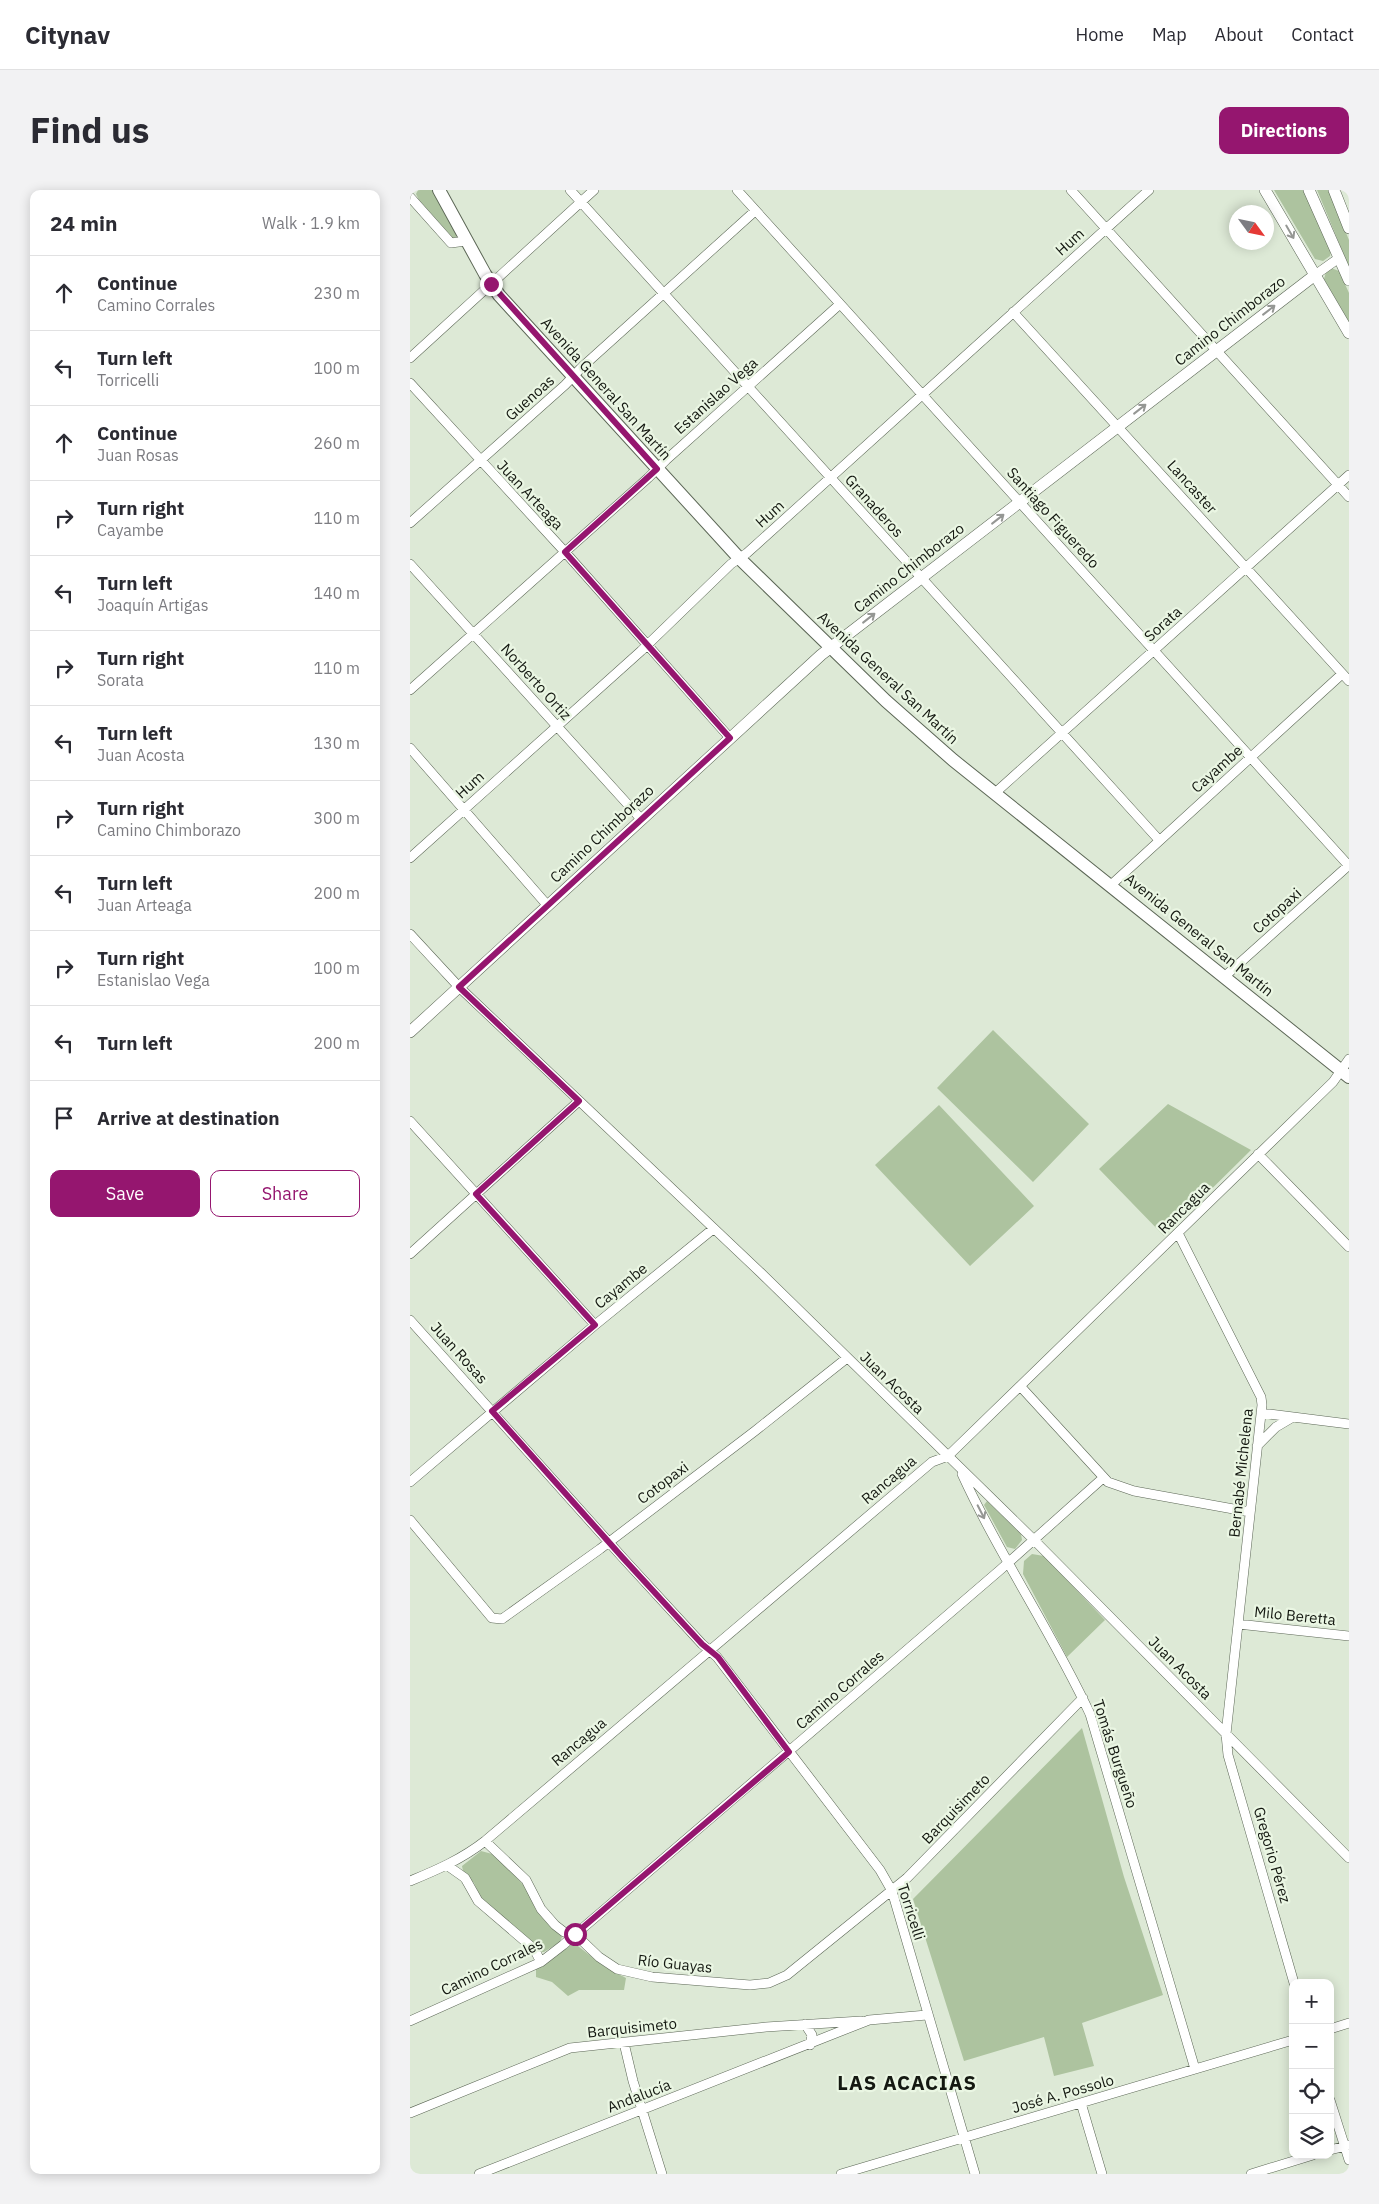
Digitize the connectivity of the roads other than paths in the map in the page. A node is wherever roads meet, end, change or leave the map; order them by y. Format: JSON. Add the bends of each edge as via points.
{"nodes":[{"id":1,"x":439,"y":190,"type":"edge"},
{"id":2,"x":570,"y":190,"type":"edge"},
{"id":3,"x":594,"y":190,"type":"edge"},
{"id":4,"x":737,"y":190,"type":"edge"},
{"id":5,"x":1071,"y":190,"type":"edge"},
{"id":6,"x":1149,"y":190,"type":"edge"},
{"id":7,"x":1266,"y":190,"type":"edge"},
{"id":8,"x":1309,"y":190,"type":"edge"},
{"id":9,"x":1334,"y":190,"type":"edge"},
{"id":10,"x":410,"y":197,"type":"edge"},
{"id":11,"x":581,"y":202,"type":"junction"},
{"id":12,"x":755,"y":211,"type":"junction"},
{"id":13,"x":1349,"y":228,"type":"edge"},
{"id":14,"x":1106,"y":229,"type":"junction"},
{"id":15,"x":466,"y":241,"type":"junction"},
{"id":16,"x":1339,"y":258,"type":"junction"},
{"id":17,"x":1315,"y":275,"type":"junction"},
{"id":18,"x":1349,"y":280,"type":"edge"},
{"id":19,"x":491,"y":284,"type":"junction"},
{"id":20,"x":664,"y":294,"type":"junction"},
{"id":21,"x":840,"y":304,"type":"junction"},
{"id":22,"x":1013,"y":312,"type":"junction"},
{"id":23,"x":1349,"y":333,"type":"edge"},
{"id":24,"x":1217,"y":350,"type":"junction"},
{"id":25,"x":410,"y":358,"type":"edge"},
{"id":26,"x":573,"y":377,"type":"junction"},
{"id":27,"x":410,"y":382,"type":"edge"},
{"id":28,"x":747,"y":387,"type":"junction"},
{"id":29,"x":922,"y":395,"type":"junction"},
{"id":30,"x":1118,"y":426,"type":"junction"},
{"id":31,"x":480,"y":461,"type":"junction"},
{"id":32,"x":657,"y":469,"type":"junction"},
{"id":33,"x":1349,"y":475,"type":"edge"},
{"id":34,"x":830,"y":478,"type":"junction"},
{"id":35,"x":1338,"y":484,"type":"junction"},
{"id":36,"x":1349,"y":496,"type":"edge"},
{"id":37,"x":1020,"y":502,"type":"junction"},
{"id":38,"x":410,"y":523,"type":"edge"},
{"id":39,"x":565,"y":552,"type":"junction"},
{"id":40,"x":739,"y":558,"type":"junction"},
{"id":41,"x":410,"y":564,"type":"edge"},
{"id":42,"x":1246,"y":567,"type":"junction"},
{"id":43,"x":921,"y":578,"type":"junction"},
{"id":44,"x":474,"y":634,"type":"junction"},
{"id":45,"x":646,"y":644,"type":"junction"},
{"id":46,"x":830,"y":648,"type":"junction"},
{"id":47,"x":1154,"y":650,"type":"junction"},
{"id":48,"x":1342,"y":674,"type":"junction"},
{"id":49,"x":1349,"y":681,"type":"edge"},
{"id":50,"x":410,"y":690,"type":"edge"},
{"id":51,"x":556,"y":725,"type":"junction"},
{"id":52,"x":1062,"y":733,"type":"junction"},
{"id":53,"x":730,"y":738,"type":"junction"},
{"id":54,"x":410,"y":748,"type":"edge"},
{"id":55,"x":1251,"y":757,"type":"junction"},
{"id":56,"x":995,"y":794,"type":"junction"},
{"id":57,"x":463,"y":809,"type":"junction"},
{"id":58,"x":641,"y":819,"type":"junction"},
{"id":59,"x":1159,"y":840,"type":"junction"},
{"id":60,"x":410,"y":858,"type":"edge"},
{"id":61,"x":1349,"y":865,"type":"edge"},
{"id":62,"x":1111,"y":885,"type":"junction"},
{"id":63,"x":548,"y":906,"type":"junction"},
{"id":64,"x":410,"y":934,"type":"edge"},
{"id":65,"x":1224,"y":977,"type":"junction"},
{"id":66,"x":459,"y":987,"type":"junction"},
{"id":67,"x":410,"y":1032,"type":"edge"},
{"id":68,"x":1349,"y":1059,"type":"edge"},
{"id":69,"x":1345,"y":1074,"type":"edge"},
{"id":70,"x":579,"y":1101,"type":"junction"},
{"id":71,"x":410,"y":1121,"type":"edge"},
{"id":72,"x":1258,"y":1154,"type":"junction"},
{"id":73,"x":476,"y":1194,"type":"junction"},
{"id":74,"x":712,"y":1229,"type":"junction"},
{"id":75,"x":1178,"y":1233,"type":"junction"},
{"id":76,"x":1349,"y":1247,"type":"edge"},
{"id":77,"x":410,"y":1254,"type":"edge"},
{"id":78,"x":410,"y":1320,"type":"edge"},
{"id":79,"x":595,"y":1325,"type":"junction"},
{"id":80,"x":847,"y":1358,"type":"junction"},
{"id":81,"x":1021,"y":1387,"type":"junction"},
{"id":82,"x":492,"y":1411,"type":"junction"},
{"id":83,"x":1261,"y":1413,"type":"junction"},
{"id":84,"x":1294,"y":1417,"type":"junction"},
{"id":85,"x":1349,"y":1424,"type":"edge"},
{"id":86,"x":1257,"y":1446,"type":"junction"},
{"id":87,"x":948,"y":1456,"type":"junction"},
{"id":88,"x":960,"y":1468,"type":"junction"},
{"id":89,"x":1102,"y":1478,"type":"junction"},
{"id":90,"x":410,"y":1482,"type":"edge"},
{"id":91,"x":1250,"y":1512,"type":"junction"},
{"id":92,"x":410,"y":1520,"type":"edge"},
{"id":93,"x":1034,"y":1540,"type":"junction"},
{"id":94,"x":609,"y":1542,"type":"junction"},
{"id":95,"x":1007,"y":1564,"type":"junction"},
{"id":96,"x":1238,"y":1624,"type":"junction"},
{"id":97,"x":1349,"y":1636,"type":"edge"},
{"id":98,"x":709,"y":1649,"type":"junction"},
{"id":99,"x":1083,"y":1698,"type":"junction"},
{"id":100,"x":1226,"y":1734,"type":"junction"},
{"id":101,"x":789,"y":1752,"type":"junction"},
{"id":102,"x":486,"y":1841,"type":"junction"},
{"id":103,"x":1349,"y":1858,"type":"edge"},
{"id":104,"x":448,"y":1866,"type":"junction"},
{"id":105,"x":410,"y":1881,"type":"edge"},
{"id":106,"x":892,"y":1891,"type":"junction"},
{"id":107,"x":575,"y":1934,"type":"junction"},
{"id":108,"x":541,"y":1962,"type":"junction"},
{"id":109,"x":1293,"y":1979,"type":"edge"},
{"id":110,"x":769,"y":1983,"type":"joint"},
{"id":111,"x":928,"y":2015,"type":"junction"},
{"id":112,"x":869,"y":2020,"type":"junction"},
{"id":113,"x":410,"y":2021,"type":"edge"},
{"id":114,"x":1349,"y":2023,"type":"edge"},
{"id":115,"x":805,"y":2024,"type":"junction"},
{"id":116,"x":1334,"y":2028,"type":"edge"},
{"id":117,"x":1289,"y":2041,"type":"edge"},
{"id":118,"x":624,"y":2043,"type":"junction"},
{"id":119,"x":810,"y":2045,"type":"junction"},
{"id":120,"x":1195,"y":2069,"type":"junction"},
{"id":121,"x":1081,"y":2103,"type":"junction"},
{"id":122,"x":642,"y":2110,"type":"junction"},
{"id":123,"x":1334,"y":2111,"type":"edge"},
{"id":124,"x":410,"y":2113,"type":"edge"},
{"id":125,"x":964,"y":2138,"type":"junction"},
{"id":126,"x":1347,"y":2145,"type":"edge"},
{"id":127,"x":1334,"y":2149,"type":"edge"},
{"id":128,"x":1300,"y":2159,"type":"edge"},
{"id":129,"x":1349,"y":2160,"type":"edge"},
{"id":130,"x":479,"y":2174,"type":"edge"},
{"id":131,"x":662,"y":2174,"type":"edge"},
{"id":132,"x":841,"y":2174,"type":"edge"},
{"id":133,"x":975,"y":2174,"type":"edge"},
{"id":134,"x":1102,"y":2174,"type":"edge"},
{"id":135,"x":1251,"y":2174,"type":"edge"}],
"edges":[{"from":1,"to":15,"type":"main road","name":"Avenida General San Martín"},
{"from":2,"to":11,"type":"street","name":"Granaderos"},
{"from":3,"to":11,"type":"street"},
{"from":4,"to":12,"type":"street","name":"Santiago Figueredo"},
{"from":5,"to":14,"type":"street"},
{"from":6,"to":14,"type":"street","name":"Hum"},
{"from":7,"to":17,"type":"street","one_way":true},
{"from":8,"to":16,"type":"street"},
{"from":9,"to":13,"type":"street"},
{"from":10,"to":15,"type":"street","via":[[451,243]]},
{"from":11,"to":19,"type":"street"},
{"from":11,"to":20,"type":"street","name":"Granaderos"},
{"from":12,"to":20,"type":"street","name":"Guenoas"},
{"from":12,"to":21,"type":"street","name":"Santiago Figueredo"},
{"from":14,"to":22,"type":"street","name":"Hum"},
{"from":14,"to":24,"type":"street"},
{"from":15,"to":19,"type":"main road","name":"Avenida General San Martín"},
{"from":16,"to":17,"type":"street","name":"Camino Chimborazo"},
{"from":16,"to":18,"type":"street"},
{"from":17,"to":23,"type":"street"},
{"from":24,"to":17,"type":"street","name":"Camino Chimborazo","one_way":true},
{"from":19,"to":25,"type":"street"},
{"from":19,"to":26,"type":"main road","name":"Avenida General San Martín"},
{"from":20,"to":26,"type":"street","name":"Guenoas"},
{"from":20,"to":28,"type":"street","name":"Granaderos"},
{"from":21,"to":28,"type":"street","name":"Estanislao Vega"},
{"from":21,"to":29,"type":"street","name":"Santiago Figueredo"},
{"from":22,"to":29,"type":"street","name":"Hum"},
{"from":22,"to":30,"type":"street","name":"Lancaster"},
{"from":30,"to":24,"type":"street","name":"Camino Chimborazo","one_way":true},
{"from":24,"to":35,"type":"street"},
{"from":26,"to":31,"type":"street","name":"Guenoas"},
{"from":26,"to":32,"type":"main road","name":"Avenida General San Martín"},
{"from":27,"to":31,"type":"street","name":"Juan Arteaga"},
{"from":28,"to":32,"type":"street","name":"Estanislao Vega"},
{"from":28,"to":34,"type":"street","name":"Granaderos"},
{"from":29,"to":34,"type":"street","name":"Hum"},
{"from":29,"to":37,"type":"street","name":"Santiago Figueredo"},
{"from":30,"to":37,"type":"street","name":"Camino Chimborazo"},
{"from":30,"to":42,"type":"street","name":"Lancaster"},
{"from":31,"to":38,"type":"street","name":"Guenoas"},
{"from":31,"to":39,"type":"street","name":"Juan Arteaga"},
{"from":32,"to":39,"type":"street","name":"Estanislao Vega"},
{"from":32,"to":40,"type":"main road","name":"Avenida General San Martín"},
{"from":33,"to":35,"type":"street","name":"Sorata"},
{"from":34,"to":40,"type":"street","name":"Hum"},
{"from":34,"to":43,"type":"street","name":"Granaderos"},
{"from":35,"to":36,"type":"street"},
{"from":35,"to":42,"type":"street","name":"Sorata"},
{"from":43,"to":37,"type":"street","name":"Camino Chimborazo","one_way":true},
{"from":37,"to":47,"type":"street","name":"Santiago Figueredo"},
{"from":39,"to":44,"type":"street","name":"Estanislao Vega"},
{"from":39,"to":45,"type":"street","name":"Juan Arteaga"},
{"from":40,"to":45,"type":"street","name":"Hum"},
{"from":40,"to":46,"type":"main road","name":"Avenida General San Martín"},
{"from":41,"to":44,"type":"street","name":"Norberto Ortiz"},
{"from":42,"to":47,"type":"street","name":"Sorata"},
{"from":42,"to":48,"type":"street","name":"Lancaster"},
{"from":46,"to":43,"type":"street","name":"Camino Chimborazo","one_way":true},
{"from":43,"to":52,"type":"street","name":"Granaderos"},
{"from":44,"to":50,"type":"street","name":"Estanislao Vega"},
{"from":44,"to":51,"type":"street","name":"Norberto Ortiz"},
{"from":45,"to":51,"type":"street","name":"Hum"},
{"from":45,"to":53,"type":"street","name":"Juan Arteaga"},
{"from":46,"to":53,"type":"street","name":"Camino Chimborazo"},
{"from":46,"to":56,"type":"main road","name":"Avenida General San Martín","via":[[886,701]]},
{"from":47,"to":52,"type":"street","name":"Sorata"},
{"from":47,"to":55,"type":"street","name":"Santiago Figueredo"},
{"from":48,"to":49,"type":"street","name":"Lancaster"},
{"from":48,"to":55,"type":"street","name":"Cayambe"},
{"from":51,"to":57,"type":"street","name":"Hum"},
{"from":51,"to":58,"type":"street","name":"Norberto Ortiz"},
{"from":52,"to":56,"type":"street","name":"Sorata"},
{"from":52,"to":59,"type":"street","name":"Granaderos"},
{"from":53,"to":58,"type":"street","name":"Camino Chimborazo"},
{"from":54,"to":57,"type":"street"},
{"from":55,"to":59,"type":"street","name":"Cayambe"},
{"from":55,"to":61,"type":"street","name":"Santiago Figueredo"},
{"from":56,"to":62,"type":"main road","name":"Avenida General San Martín"},
{"from":57,"to":60,"type":"street","name":"Hum"},
{"from":57,"to":63,"type":"street"},
{"from":58,"to":63,"type":"street","name":"Camino Chimborazo"},
{"from":59,"to":62,"type":"street","name":"Cayambe"},
{"from":61,"to":65,"type":"street","name":"Cotopaxi"},
{"from":62,"to":65,"type":"main road","name":"Avenida General San Martín"},
{"from":63,"to":66,"type":"street","name":"Camino Chimborazo"},
{"from":64,"to":66,"type":"street","name":"Juan Acosta"},
{"from":65,"to":69,"type":"main road","name":"Avenida General San Martín"},
{"from":66,"to":67,"type":"street","name":"Camino Chimborazo"},
{"from":66,"to":70,"type":"street","name":"Juan Acosta"},
{"from":68,"to":69,"type":"street","name":"Rancagua"},
{"from":69,"to":72,"type":"street","name":"Rancagua"},
{"from":70,"to":73,"type":"street"},
{"from":70,"to":74,"type":"street","name":"Juan Acosta"},
{"from":71,"to":73,"type":"street"},
{"from":72,"to":75,"type":"street","name":"Rancagua"},
{"from":72,"to":76,"type":"street"},
{"from":73,"to":77,"type":"street"},
{"from":73,"to":79,"type":"street"},
{"from":74,"to":79,"type":"street","name":"Cayambe"},
{"from":74,"to":80,"type":"street","name":"Juan Acosta","via":[[762,1273]]},
{"from":75,"to":81,"type":"street","name":"Rancagua"},
{"from":75,"to":83,"type":"street","name":"Bernabé Michelena","via":[[1259,1391]]},
{"from":78,"to":82,"type":"street","name":"Juan Rosas"},
{"from":79,"to":82,"type":"street","name":"Cayambe"},
{"from":80,"to":87,"type":"street","name":"Juan Acosta"},
{"from":80,"to":94,"type":"street","name":"Cotopaxi"},
{"from":81,"to":87,"type":"street","name":"Rancagua"},
{"from":81,"to":89,"type":"street"},
{"from":82,"to":90,"type":"street","name":"Cayambe"},
{"from":82,"to":94,"type":"street","name":"Juan Rosas"},
{"from":83,"to":84,"type":"street"},
{"from":83,"to":86,"type":"street","name":"Bernabé Michelena"},
{"from":84,"to":85,"type":"street"},
{"from":84,"to":86,"type":"street","via":[[1276,1427]]},
{"from":86,"to":91,"type":"street","name":"Bernabé Michelena"},
{"from":87,"to":88,"type":"street","name":"Juan Acosta"},
{"from":87,"to":98,"type":"street","name":"Rancagua","via":[[932,1462]]},
{"from":88,"to":93,"type":"street","name":"Juan Acosta"},
{"from":88,"to":95,"type":"street","name":"Tomás Burgueño","one_way":true},
{"from":89,"to":91,"type":"street","via":[[1134,1491]]},
{"from":89,"to":93,"type":"street","name":"Camino Corrales"},
{"from":91,"to":96,"type":"street","name":"Bernabé Michelena"},
{"from":92,"to":94,"type":"street","name":"Cotopaxi","via":[[492,1618],[499,1620]]},
{"from":93,"to":95,"type":"street","name":"Camino Corrales"},
{"from":93,"to":100,"type":"street","name":"Juan Acosta"},
{"from":94,"to":98,"type":"street","name":"Juan Rosas"},
{"from":95,"to":99,"type":"street","name":"Tomás Burgueño"},
{"from":95,"to":101,"type":"street","name":"Camino Corrales"},
{"from":96,"to":97,"type":"street","name":"Milo Beretta"},
{"from":96,"to":100,"type":"street","name":"Bernabé Michelena"},
{"from":98,"to":101,"type":"street","name":"Torricelli"},
{"from":98,"to":102,"type":"street","name":"Rancagua"},
{"from":99,"to":106,"type":"street","name":"Barquisimeto"},
{"from":99,"to":120,"type":"street","name":"Tomás Burgueño"},
{"from":100,"to":103,"type":"street","name":"Juan Acosta"},
{"from":100,"to":109,"type":"street","name":"Gregorio Pérez","via":[[1228,1755]]},
{"from":101,"to":106,"type":"street","name":"Torricelli","via":[[880,1870]]},
{"from":101,"to":107,"type":"street","name":"Camino Corrales"},
{"from":102,"to":104,"type":"street","name":"Rancagua"},
{"from":102,"to":107,"type":"street","name":"Río Guayas","via":[[526,1880],[555,1926]]},
{"from":104,"to":105,"type":"street","name":"Rancagua"},
{"from":104,"to":108,"type":"street","via":[[465,1878],[478,1901],[534,1950]]},
{"from":106,"to":110,"type":"street","name":"Barquisimeto","via":[[787,1975]]},
{"from":106,"to":111,"type":"street","name":"Torricelli"},
{"from":107,"to":108,"type":"street","name":"Camino Corrales"},
{"from":107,"to":110,"type":"street","name":"Río Guayas","via":[[607,1964],[629,1973],[652,1978]]},
{"from":108,"to":113,"type":"street","name":"Camino Corrales"},
{"from":111,"to":112,"type":"street","name":"Andalucía"},
{"from":111,"to":125,"type":"street","name":"Torricelli"},
{"from":112,"to":115,"type":"street","name":"Barquisimeto"},
{"from":112,"to":119,"type":"street","name":"Andalucía"},
{"from":114,"to":116,"type":"street"},
{"from":115,"to":118,"type":"street","name":"Barquisimeto"},
{"from":115,"to":119,"type":"street","via":[[812,2035]]},
{"from":117,"to":120,"type":"street","name":"José A. Possolo"},
{"from":118,"to":122,"type":"street"},
{"from":118,"to":124,"type":"street","name":"Barquisimeto","via":[[562,2050]]},
{"from":119,"to":122,"type":"street","name":"Andalucía"},
{"from":120,"to":121,"type":"street","name":"José A. Possolo"},
{"from":121,"to":125,"type":"street","name":"José A. Possolo"},
{"from":121,"to":134,"type":"street"},
{"from":122,"to":130,"type":"street","name":"Andalucía"},
{"from":122,"to":131,"type":"street"},
{"from":123,"to":126,"type":"street"},
{"from":125,"to":132,"type":"street","name":"José A. Possolo"},
{"from":125,"to":133,"type":"street","name":"Torricelli"},
{"from":126,"to":127,"type":"street"},
{"from":126,"to":129,"type":"street"},
{"from":128,"to":135,"type":"street"}]}
